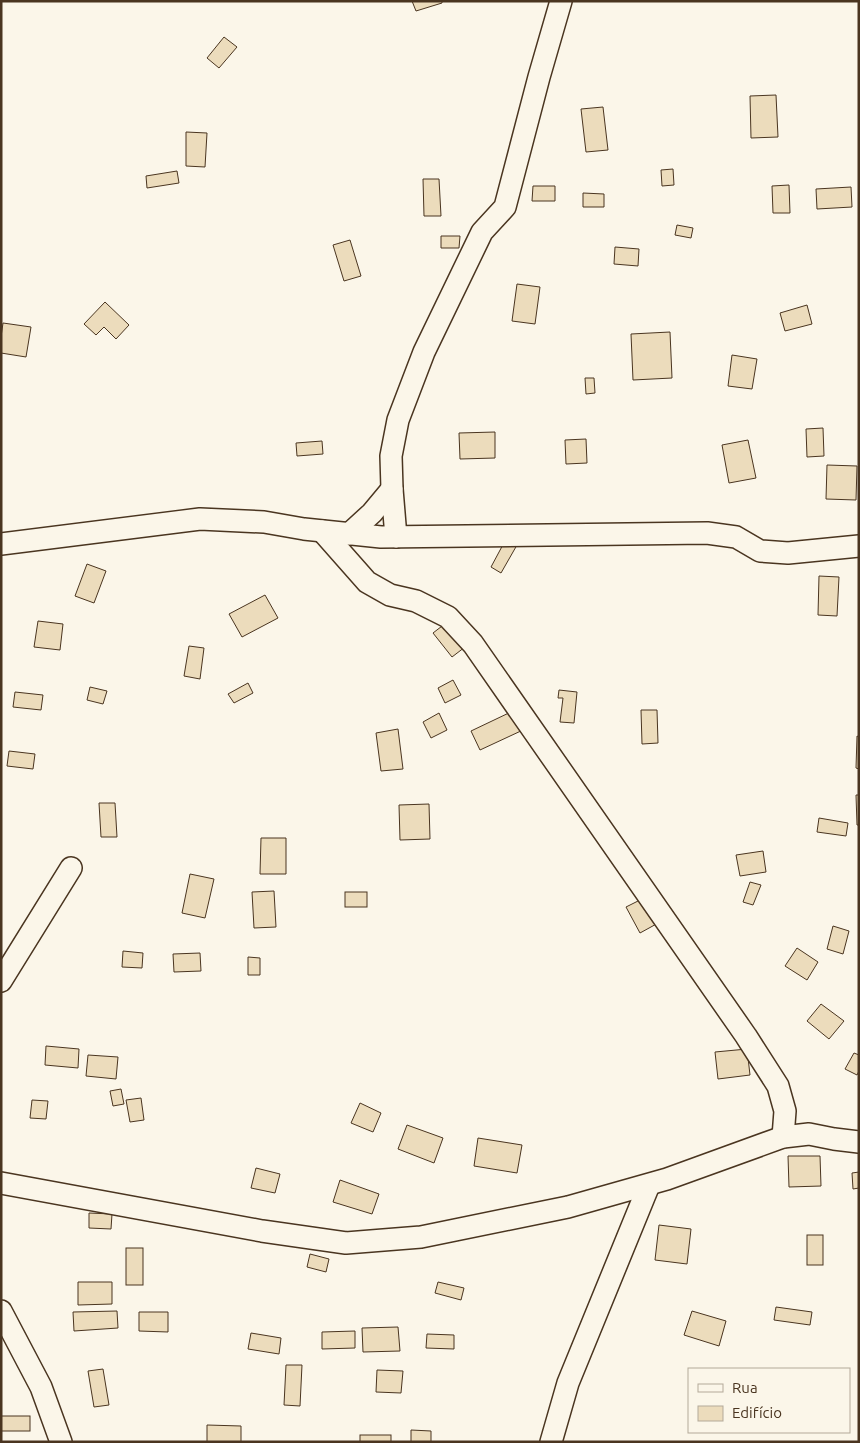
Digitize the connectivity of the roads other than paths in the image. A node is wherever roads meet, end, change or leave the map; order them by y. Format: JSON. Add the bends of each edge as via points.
{"nodes":[{"id":1,"x":561,"y":1,"type":"edge"},
{"id":2,"x":392,"y":489,"type":"junction"},
{"id":3,"x":322,"y":531,"type":"junction"},
{"id":4,"x":349,"y":534,"type":"junction"},
{"id":5,"x":396,"y":537,"type":"junction"},
{"id":6,"x":1,"y":544,"type":"edge"},
{"id":7,"x":859,"y":546,"type":"edge"},
{"id":8,"x":71,"y":868,"type":"dead end"},
{"id":9,"x":1,"y":981,"type":"edge"},
{"id":10,"x":783,"y":1137,"type":"junction"},
{"id":11,"x":859,"y":1142,"type":"edge"},
{"id":12,"x":1,"y":1183,"type":"edge"},
{"id":13,"x":649,"y":1185,"type":"junction"},
{"id":14,"x":1,"y":1311,"type":"edge"},
{"id":15,"x":61,"y":1442,"type":"edge"},
{"id":16,"x":551,"y":1442,"type":"edge"}],
"edges":[{"from":1,"to":2,"type":"street","via":[[505,207],[482,232],[424,352],[398,420],[392,456]]},
{"from":2,"to":4,"type":"street"},
{"from":2,"to":5,"type":"street"},
{"from":3,"to":4,"type":"street"},
{"from":3,"to":6,"type":"street","via":[[264,522],[200,519]]},
{"from":3,"to":10,"type":"street","via":[[367,582],[390,595],[416,600],[448,617],[473,644],[773,1078],[785,1111]]},
{"from":4,"to":5,"type":"street"},
{"from":5,"to":7,"type":"street","via":[[706,534],[736,537],[760,551],[788,553]]},
{"from":8,"to":9,"type":"street"},
{"from":10,"to":11,"type":"street","via":[[809,1134]]},
{"from":10,"to":13,"type":"street"},
{"from":12,"to":13,"type":"street","via":[[262,1231],[346,1243],[421,1238],[568,1207]]},
{"from":13,"to":16,"type":"street","via":[[568,1383]]},
{"from":14,"to":15,"type":"street","via":[[41,1387]]}]}
